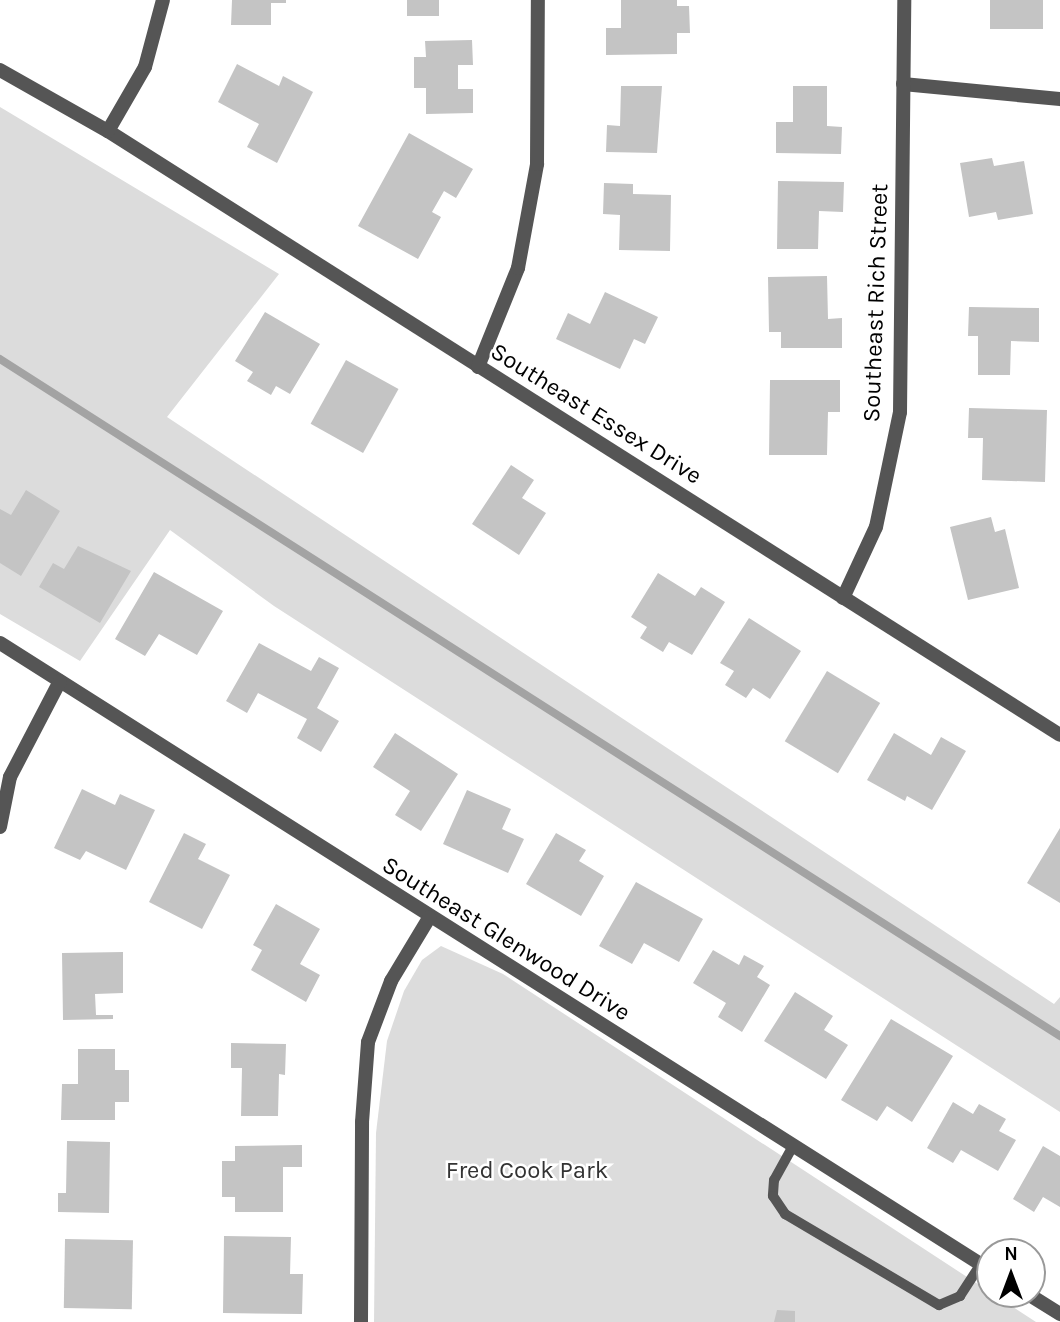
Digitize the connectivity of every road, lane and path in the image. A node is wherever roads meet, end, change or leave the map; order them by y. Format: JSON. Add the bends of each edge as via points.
{"nodes":[{"id":1,"x":163,"y":0,"type":"edge"},
{"id":2,"x":538,"y":0,"type":"edge"},
{"id":3,"x":904,"y":0,"type":"edge"},
{"id":4,"x":0,"y":70,"type":"edge"},
{"id":5,"x":903,"y":84,"type":"junction"},
{"id":6,"x":1060,"y":99,"type":"edge"},
{"id":7,"x":108,"y":131,"type":"junction"},
{"id":8,"x":478,"y":367,"type":"junction"},
{"id":9,"x":843,"y":598,"type":"junction"},
{"id":10,"x":0,"y":643,"type":"edge"},
{"id":11,"x":60,"y":681,"type":"junction"},
{"id":12,"x":1060,"y":735,"type":"edge"},
{"id":13,"x":0,"y":827,"type":"edge"},
{"id":14,"x":429,"y":918,"type":"junction"},
{"id":15,"x":793,"y":1146,"type":"junction"},
{"id":16,"x":976,"y":1261,"type":"edge"},
{"id":17,"x":976,"y":1278,"type":"edge"},
{"id":18,"x":361,"y":1322,"type":"edge"}],
"edges":[{"from":1,"to":7,"type":"street","via":[[145,67]]},
{"from":2,"to":8,"type":"street","via":[[537,164],[518,268]]},
{"from":3,"to":5,"type":"street","name":"Southeast Rich Street"},
{"from":4,"to":7,"type":"street","name":"Southeast Essex Drive"},
{"from":5,"to":6,"type":"street"},
{"from":5,"to":9,"type":"street","name":"Southeast Rich Street","via":[[900,412],[876,527]]},
{"from":7,"to":8,"type":"street","name":"Southeast Essex Drive"},
{"from":8,"to":9,"type":"street","name":"Southeast Essex Drive"},
{"from":9,"to":12,"type":"street","name":"Southeast Essex Drive"},
{"from":10,"to":11,"type":"street","name":"Southeast Glenwood Drive"},
{"from":11,"to":13,"type":"street","via":[[10,777]]},
{"from":11,"to":14,"type":"street","name":"Southeast Glenwood Drive"},
{"from":14,"to":15,"type":"street","name":"Southeast Glenwood Drive"},
{"from":14,"to":18,"type":"street","via":[[391,981],[368,1042],[362,1122]]},
{"from":15,"to":16,"type":"street","name":"Southeast Glenwood Drive"},
{"from":15,"to":17,"type":"lane","via":[[775,1180],[773,1196],[785,1214],[939,1306],[960,1296]]}]}
